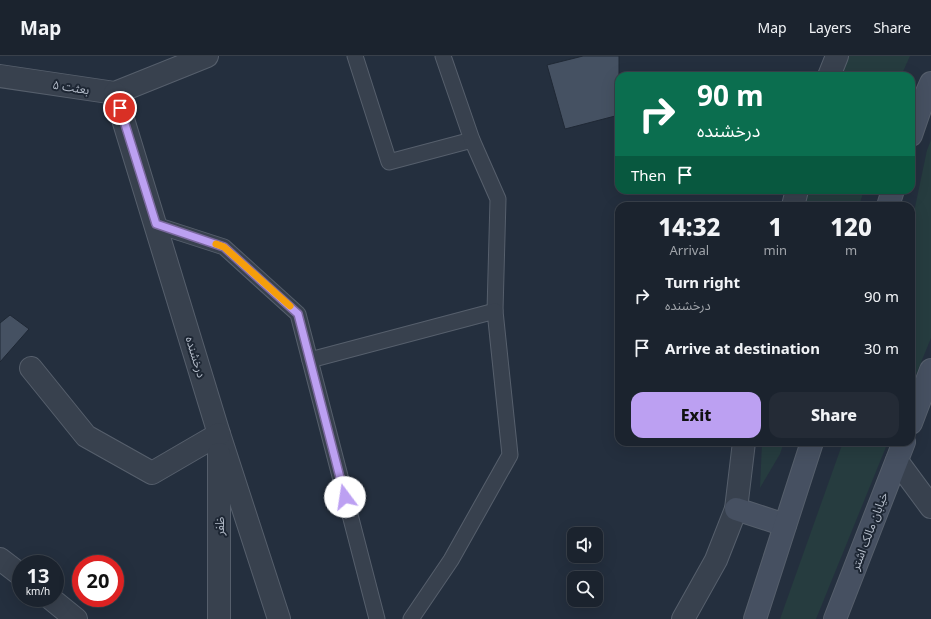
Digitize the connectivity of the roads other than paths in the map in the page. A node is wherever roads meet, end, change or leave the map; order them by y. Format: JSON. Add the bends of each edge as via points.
{"nodes":[{"id":1,"x":355,"y":56,"type":"edge"},
{"id":2,"x":443,"y":56,"type":"edge"},
{"id":3,"x":837,"y":56,"type":"edge"},
{"id":4,"x":192,"y":59,"type":"edge"},
{"id":5,"x":831,"y":72,"type":"edge"},
{"id":6,"x":0,"y":76,"type":"edge"},
{"id":7,"x":931,"y":83,"type":"edge"},
{"id":8,"x":115,"y":94,"type":"junction"},
{"id":9,"x":915,"y":123,"type":"edge"},
{"id":10,"x":472,"y":140,"type":"junction"},
{"id":11,"x":156,"y":224,"type":"junction"},
{"id":12,"x":495,"y":310,"type":"junction"},
{"id":13,"x":310,"y":360,"type":"junction"},
{"id":14,"x":31,"y":368,"type":"dead end"},
{"id":15,"x":930,"y":373,"type":"edge"},
{"id":16,"x":915,"y":412,"type":"edge"},
{"id":17,"x":220,"y":434,"type":"junction"},
{"id":18,"x":744,"y":446,"type":"edge"},
{"id":19,"x":811,"y":446,"type":"edge"},
{"id":20,"x":900,"y":451,"type":"edge"},
{"id":21,"x":931,"y":507,"type":"edge"},
{"id":22,"x":736,"y":510,"type":"junction"},
{"id":23,"x":785,"y":525,"type":"junction"},
{"id":24,"x":0,"y":559,"type":"edge"},
{"id":25,"x":12,"y":568,"type":"edge"},
{"id":26,"x":61,"y":607,"type":"edge"},
{"id":27,"x":76,"y":619,"type":"edge"},
{"id":28,"x":219,"y":619,"type":"edge"},
{"id":29,"x":279,"y":619,"type":"edge"},
{"id":30,"x":377,"y":619,"type":"edge"},
{"id":31,"x":411,"y":619,"type":"edge"},
{"id":32,"x":683,"y":619,"type":"edge"},
{"id":33,"x":755,"y":619,"type":"edge"},
{"id":34,"x":834,"y":619,"type":"edge"}],
"edges":[{"from":1,"to":10,"type":"lane","via":[[389,162]]},
{"from":2,"to":10,"type":"lane"},
{"from":3,"to":5,"type":"street"},
{"from":4,"to":8,"type":"street"},
{"from":6,"to":8,"type":"street","name":"بعثت ۵"},
{"from":7,"to":9,"type":"main road"},
{"from":8,"to":11,"type":"street","name":"درخشنده"},
{"from":10,"to":12,"type":"lane","via":[[498,199]]},
{"from":11,"to":13,"type":"lane","via":[[224,247],[298,314]]},
{"from":11,"to":17,"type":"street","name":"درخشنده"},
{"from":12,"to":13,"type":"lane"},
{"from":12,"to":31,"type":"lane","via":[[510,455],[451,560]]},
{"from":13,"to":30,"type":"lane"},
{"from":14,"to":17,"type":"street","via":[[86,436],[152,473]]},
{"from":15,"to":16,"type":"main road"},
{"from":17,"to":28,"type":"street","name":"ظفر"},
{"from":17,"to":29,"type":"street","name":"درخشنده"},
{"from":18,"to":22,"type":"street"},
{"from":19,"to":23,"type":"main road"},
{"from":20,"to":21,"type":"street"},
{"from":20,"to":34,"type":"main road","name":"خیابان مالک اشتر"},
{"from":22,"to":23,"type":"main road"},
{"from":22,"to":32,"type":"street","via":[[716,560]]},
{"from":23,"to":33,"type":"main road"},
{"from":24,"to":25,"type":"street"},
{"from":26,"to":27,"type":"street"}]}
